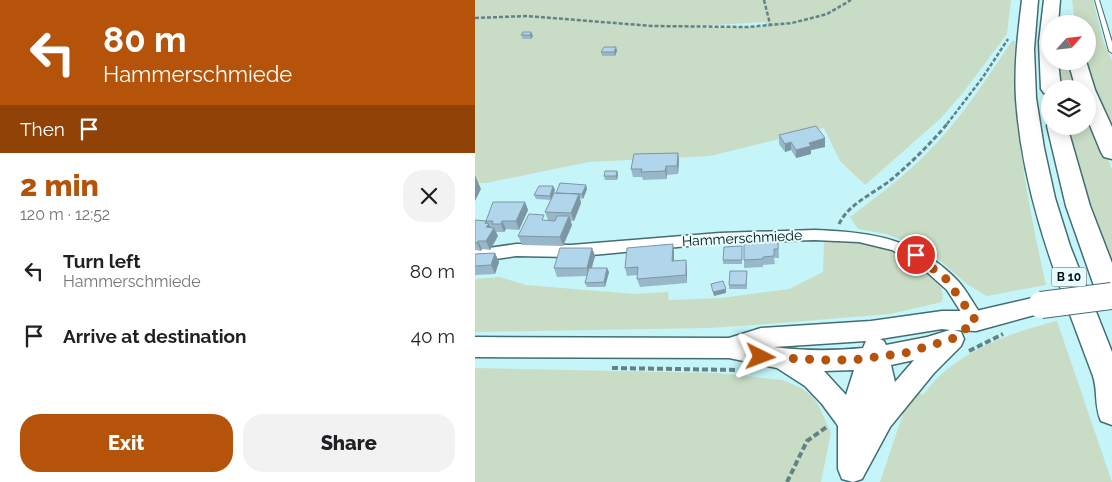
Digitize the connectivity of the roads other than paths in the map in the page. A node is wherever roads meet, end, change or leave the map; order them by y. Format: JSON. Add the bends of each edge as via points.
{"nodes":[{"id":1,"x":1030,"y":0,"type":"edge"},
{"id":2,"x":1052,"y":0,"type":"edge"},
{"id":3,"x":1097,"y":0,"type":"edge"},
{"id":4,"x":1112,"y":51,"type":"edge"},
{"id":5,"x":1050,"y":80,"type":"edge"},
{"id":6,"x":1096,"y":114,"type":"edge"},
{"id":7,"x":1059,"y":135,"type":"edge"},
{"id":8,"x":1112,"y":152,"type":"edge"},
{"id":9,"x":475,"y":256,"type":"edge"},
{"id":10,"x":1112,"y":296,"type":"edge"},
{"id":11,"x":976,"y":321,"type":"junction"},
{"id":12,"x":871,"y":331,"type":"junction"},
{"id":13,"x":959,"y":346,"type":"junction"},
{"id":14,"x":475,"y":347,"type":"edge"},
{"id":15,"x":729,"y":348,"type":"junction"},
{"id":16,"x":877,"y":357,"type":"junction"},
{"id":17,"x":777,"y":358,"type":"junction"},
{"id":18,"x":1110,"y":382,"type":"edge"},
{"id":19,"x":1112,"y":411,"type":"edge"},
{"id":20,"x":881,"y":418,"type":"junction"},
{"id":21,"x":851,"y":425,"type":"junction"},
{"id":22,"x":850,"y":476,"type":"edge"}],
"edges":[{"from":1,"to":18,"type":"highway","number":"B 10","via":[[1025,28],[1024,70],[1038,173],[1066,269]]},
{"from":2,"to":5,"type":"highway","via":[[1048,42]]},
{"from":3,"to":4,"type":"lane"},
{"from":6,"to":8,"type":"highway"},
{"from":7,"to":10,"type":"highway","number":"B 10","via":[[1078,206]]},
{"from":9,"to":11,"type":"street","name":"Hammerschmiede","via":[[515,250],[571,250],[720,238],[859,237],[916,255],[946,279]]},
{"from":10,"to":11,"type":"main road","bridge":true,"via":[[1041,306]]},
{"from":11,"to":12,"type":"main road","via":[[942,320]]},
{"from":11,"to":13,"type":"main road"},
{"from":12,"to":15,"type":"main road","via":[[761,338]]},
{"from":12,"to":16,"type":"main road"},
{"from":13,"to":16,"type":"main road"},
{"from":13,"to":20,"type":"main road","via":[[925,365]]},
{"from":14,"to":15,"type":"main road"},
{"from":15,"to":17,"type":"main road"},
{"from":16,"to":17,"type":"main road"},
{"from":16,"to":20,"type":"main road","via":[[883,386]]},
{"from":16,"to":21,"type":"main road","via":[[866,371]]},
{"from":17,"to":21,"type":"main road","via":[[802,370],[828,392]]},
{"from":18,"to":19,"type":"highway"},
{"from":20,"to":22,"type":"main road"},
{"from":21,"to":22,"type":"main road"}]}
